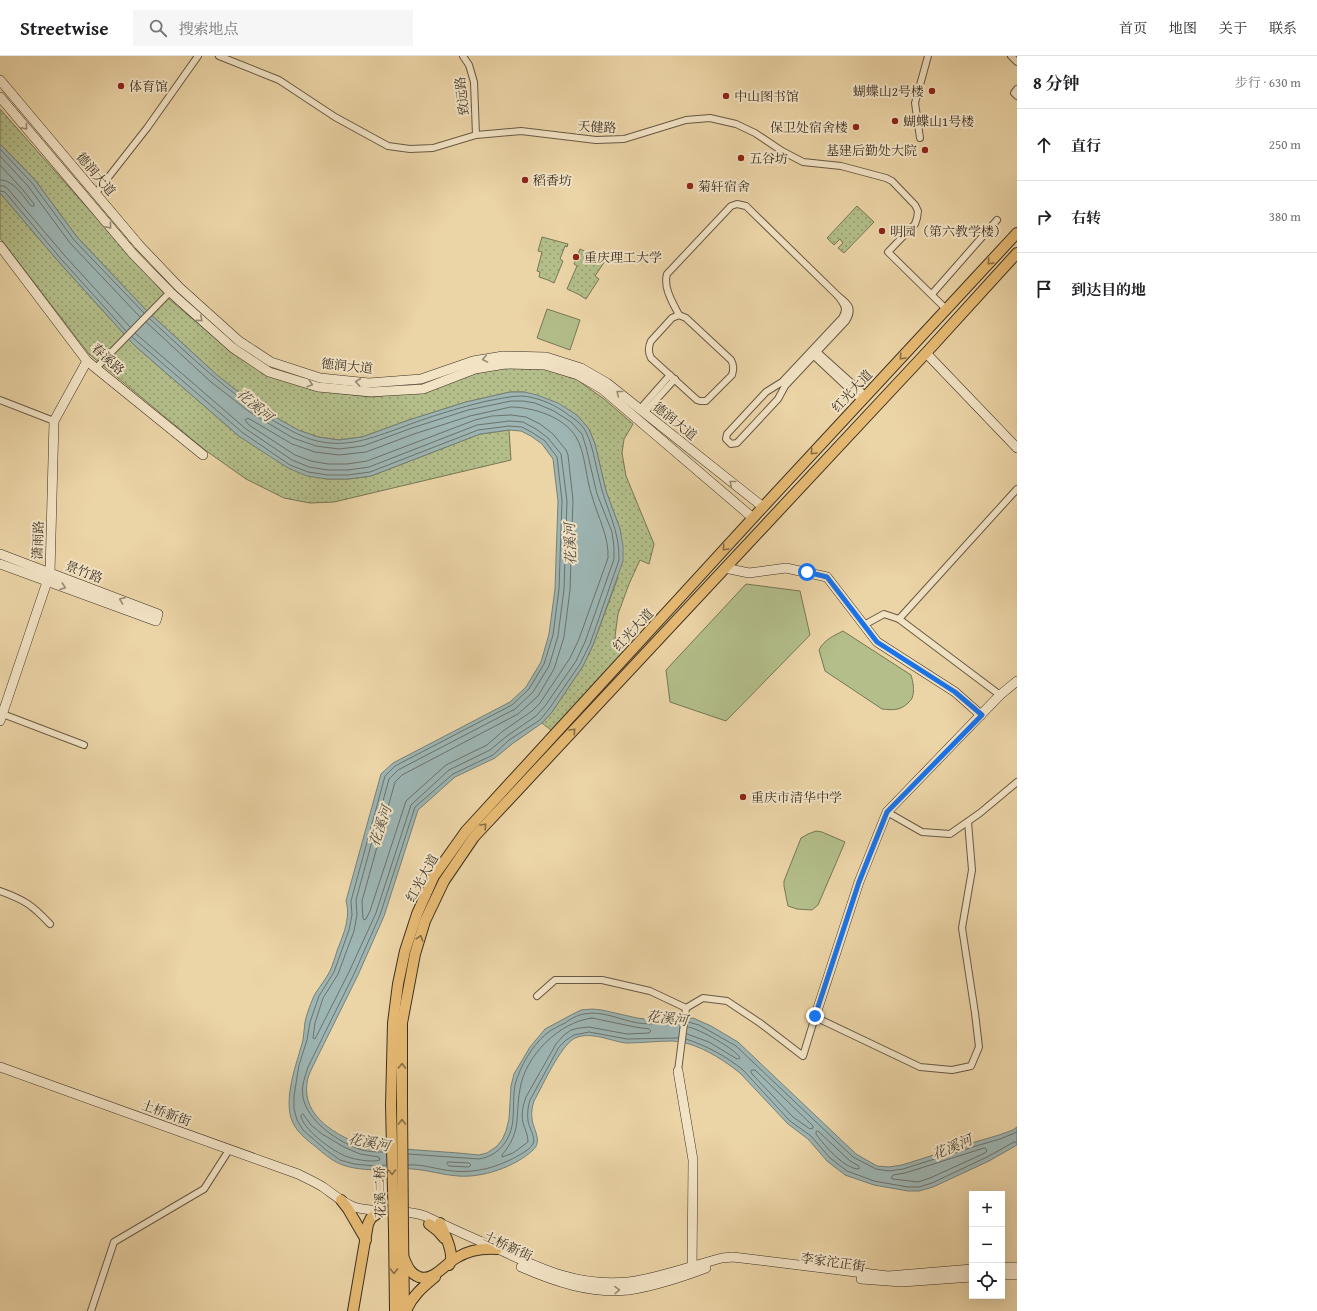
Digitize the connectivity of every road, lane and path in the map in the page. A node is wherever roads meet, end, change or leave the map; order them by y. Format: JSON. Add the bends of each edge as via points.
{"nodes":[{"id":1,"x":198,"y":56,"type":"edge"},
{"id":2,"x":219,"y":56,"type":"edge"},
{"id":3,"x":463,"y":56,"type":"edge"},
{"id":4,"x":928,"y":56,"type":"edge"},
{"id":5,"x":1011,"y":56,"type":"edge"},
{"id":6,"x":1017,"y":62,"type":"edge"},
{"id":7,"x":0,"y":80,"type":"edge"},
{"id":8,"x":1017,"y":89,"type":"edge"},
{"id":9,"x":1017,"y":96,"type":"edge"},
{"id":10,"x":0,"y":97,"type":"edge"},
{"id":11,"x":476,"y":135,"type":"junction"},
{"id":12,"x":920,"y":138,"type":"dead end"},
{"id":13,"x":96,"y":193,"type":"junction"},
{"id":14,"x":997,"y":220,"type":"dead end"},
{"id":15,"x":1017,"y":234,"type":"edge"},
{"id":16,"x":0,"y":246,"type":"edge"},
{"id":17,"x":1017,"y":253,"type":"edge"},
{"id":18,"x":170,"y":292,"type":"junction"},
{"id":19,"x":932,"y":294,"type":"junction"},
{"id":20,"x":946,"y":309,"type":"junction"},
{"id":21,"x":679,"y":315,"type":"junction"},
{"id":22,"x":814,"y":352,"type":"junction"},
{"id":23,"x":926,"y":353,"type":"junction"},
{"id":24,"x":87,"y":361,"type":"junction"},
{"id":25,"x":96,"y":368,"type":"junction"},
{"id":26,"x":672,"y":377,"type":"junction"},
{"id":27,"x":864,"y":398,"type":"junction"},
{"id":28,"x":0,"y":400,"type":"edge"},
{"id":29,"x":642,"y":411,"type":"junction"},
{"id":30,"x":54,"y":421,"type":"junction"},
{"id":31,"x":1017,"y":448,"type":"edge"},
{"id":32,"x":203,"y":455,"type":"dead end"},
{"id":33,"x":1017,"y":489,"type":"edge"},
{"id":34,"x":762,"y":507,"type":"junction"},
{"id":35,"x":753,"y":518,"type":"junction"},
{"id":36,"x":0,"y":554,"type":"edge"},
{"id":37,"x":0,"y":564,"type":"edge"},
{"id":38,"x":725,"y":568,"type":"junction"},
{"id":39,"x":49,"y":577,"type":"junction"},
{"id":40,"x":157,"y":618,"type":"dead end"},
{"id":41,"x":899,"y":619,"type":"junction"},
{"id":42,"x":864,"y":625,"type":"junction"},
{"id":43,"x":1017,"y":681,"type":"edge"},
{"id":44,"x":1000,"y":696,"type":"junction"},
{"id":45,"x":982,"y":715,"type":"junction"},
{"id":46,"x":1,"y":716,"type":"edge"},
{"id":47,"x":84,"y":745,"type":"dead end"},
{"id":48,"x":1017,"y":782,"type":"edge"},
{"id":49,"x":887,"y":812,"type":"junction"},
{"id":50,"x":968,"y":822,"type":"junction"},
{"id":51,"x":0,"y":891,"type":"edge"},
{"id":52,"x":50,"y":924,"type":"dead end"},
{"id":53,"x":537,"y":996,"type":"dead end"},
{"id":54,"x":686,"y":1008,"type":"junction"},
{"id":55,"x":815,"y":1016,"type":"junction"},
{"id":56,"x":0,"y":1067,"type":"edge"},
{"id":57,"x":678,"y":1071,"type":"joint"},
{"id":58,"x":391,"y":1105,"type":"joint"},
{"id":59,"x":402,"y":1105,"type":"joint"},
{"id":60,"x":229,"y":1150,"type":"junction"},
{"id":61,"x":340,"y":1201,"type":"junction"},
{"id":62,"x":348,"y":1209,"type":"junction"},
{"id":63,"x":380,"y":1214,"type":"junction"},
{"id":64,"x":429,"y":1224,"type":"junction"},
{"id":65,"x":442,"y":1227,"type":"junction"},
{"id":66,"x":398,"y":1232,"type":"junction"},
{"id":67,"x":365,"y":1238,"type":"junction"},
{"id":68,"x":490,"y":1250,"type":"junction"},
{"id":69,"x":365,"y":1255,"type":"junction"},
{"id":70,"x":403,"y":1256,"type":"junction"},
{"id":71,"x":447,"y":1265,"type":"junction"},
{"id":72,"x":1005,"y":1267,"type":"edge"},
{"id":73,"x":1017,"y":1267,"type":"edge"},
{"id":74,"x":969,"y":1269,"type":"edge"},
{"id":75,"x":692,"y":1270,"type":"junction"},
{"id":76,"x":1005,"y":1274,"type":"edge"},
{"id":77,"x":1017,"y":1275,"type":"edge"},
{"id":78,"x":969,"y":1277,"type":"edge"},
{"id":79,"x":399,"y":1310,"type":"edge"},
{"id":80,"x":91,"y":1311,"type":"edge"},
{"id":81,"x":353,"y":1311,"type":"edge"},
{"id":82,"x":359,"y":1311,"type":"edge"}],
"edges":[{"from":1,"to":13,"type":"street","via":[[147,128]]},
{"from":2,"to":11,"type":"street","name":"天健路","via":[[279,80],[335,117],[388,146],[410,149],[433,148]]},
{"from":3,"to":11,"type":"street","name":"致远路","via":[[469,65],[474,82]]},
{"from":4,"to":12,"type":"street","via":[[915,103]]},
{"from":5,"to":6,"type":"street"},
{"from":7,"to":13,"type":"main road","name":"德润大道"},
{"from":8,"to":9,"type":"street","via":[[1014,93]]},
{"from":10,"to":18,"type":"main road","name":"德润大道","one_way":true,"via":[[133,254]]},
{"from":11,"to":19,"type":"street","name":"天健路","via":[[521,131],[596,140],[624,139],[686,120],[710,118],[736,124],[803,162],[841,166],[877,174],[892,181],[915,204],[918,211],[915,224],[888,252]]},
{"from":29,"to":13,"type":"main road","name":"德润大道","one_way":true,"via":[[607,383],[580,368],[546,357],[502,356],[473,361],[421,379],[369,383],[320,378],[271,362],[239,341],[179,287]]},
{"from":14,"to":19,"type":"street"},
{"from":15,"to":20,"type":"main road","name":"红光大道","one_way":true},
{"from":16,"to":24,"type":"main road","name":"春溪路"},
{"from":17,"to":23,"type":"main road","name":"红光大道"},
{"from":18,"to":25,"type":"street"},
{"from":18,"to":35,"type":"main road","name":"德润大道","one_way":true,"via":[[233,348],[269,372],[318,387],[371,392],[423,389],[475,369],[505,364],[545,365],[578,376],[602,389]]},
{"from":19,"to":20,"type":"street"},
{"from":20,"to":27,"type":"main road","name":"红光大道","one_way":true},
{"from":21,"to":22,"type":"street","via":[[667,287],[667,274],[731,206],[746,206],[849,305],[850,314],[846,321]]},
{"from":21,"to":26,"type":"street","via":[[672,318],[649,345],[651,358]]},
{"from":21,"to":26,"type":"street","via":[[686,318],[731,360],[734,368],[732,375],[706,401],[697,400]]},
{"from":22,"to":22,"type":"street","via":[[782,382],[766,392],[727,434],[726,440],[731,444],[737,443],[778,399],[785,386]]},
{"from":22,"to":27,"type":"street"},
{"from":23,"to":31,"type":"main road"},
{"from":23,"to":38,"type":"main road","name":"红光大道"},
{"from":24,"to":25,"type":"main road","name":"春溪路"},
{"from":24,"to":30,"type":"main road","name":"潇雨路"},
{"from":25,"to":32,"type":"main road","name":"春溪路"},
{"from":26,"to":29,"type":"street"},
{"from":27,"to":34,"type":"main road","name":"红光大道","one_way":true},
{"from":28,"to":30,"type":"street"},
{"from":34,"to":29,"type":"main road","name":"德润大道","one_way":true},
{"from":30,"to":39,"type":"main road","name":"潇雨路"},
{"from":33,"to":41,"type":"street"},
{"from":34,"to":35,"type":"main road","name":"红光大道"},
{"from":35,"to":58,"type":"main road","name":"红光大道","one_way":true,"via":[[468,828],[434,876],[417,914],[398,984],[393,1023]]},
{"from":36,"to":39,"type":"main road","name":"景竹路"},
{"from":37,"to":39,"type":"main road","name":"景竹路"},
{"from":38,"to":42,"type":"main road","via":[[749,573],[786,568],[827,577]]},
{"from":59,"to":38,"type":"main road","name":"红光大道","one_way":true,"via":[[402,1024],[408,986],[425,921],[444,881],[474,837]]},
{"from":39,"to":40,"type":"main road","name":"景竹路"},
{"from":39,"to":46,"type":"main road","name":"潇雨路"},
{"from":41,"to":42,"type":"street","via":[[884,614]]},
{"from":41,"to":44,"type":"street"},
{"from":42,"to":45,"type":"main road","via":[[877,642],[955,692]]},
{"from":43,"to":44,"type":"main road"},
{"from":44,"to":45,"type":"main road"},
{"from":45,"to":49,"type":"main road"},
{"from":46,"to":47,"type":"street"},
{"from":48,"to":50,"type":"street"},
{"from":49,"to":50,"type":"street","via":[[922,832],[950,834]]},
{"from":49,"to":55,"type":"main road","via":[[859,882]]},
{"from":50,"to":55,"type":"street","via":[[972,870],[962,928],[980,1047],[971,1066],[952,1070],[920,1067]]},
{"from":51,"to":52,"type":"street","via":[[36,909]]},
{"from":53,"to":54,"type":"street","via":[[555,980],[602,980],[650,991]]},
{"from":54,"to":55,"type":"street","via":[[703,998],[727,1001],[803,1056]]},
{"from":54,"to":57,"type":"street"},
{"from":56,"to":60,"type":"main road","name":"土桥新街"},
{"from":57,"to":75,"type":"main road","via":[[693,1160]]},
{"from":58,"to":66,"type":"main road","name":"花溪二桥","one_way":true,"bridge":true},
{"from":66,"to":59,"type":"main road","name":"花溪二桥","one_way":true,"bridge":true},
{"from":60,"to":61,"type":"main road","name":"土桥新街","via":[[298,1174],[322,1187]]},
{"from":60,"to":80,"type":"street","via":[[204,1189],[114,1242]]},
{"from":61,"to":62,"type":"main road"},
{"from":61,"to":63,"type":"main road","name":"土桥新街"},
{"from":61,"to":69,"type":"main road","via":[[360,1238]]},
{"from":62,"to":63,"type":"main road","name":"土桥新街","via":[[360,1214]]},
{"from":62,"to":67,"type":"main road"},
{"from":63,"to":64,"type":"main road","name":"土桥新街","via":[[410,1218]]},
{"from":63,"to":65,"type":"main road","name":"土桥新街","via":[[418,1214]]},
{"from":63,"to":67,"type":"main road","via":[[368,1222]]},
{"from":63,"to":69,"type":"main road","via":[[380,1218],[374,1222]]},
{"from":64,"to":65,"type":"main road","name":"土桥新街"},
{"from":64,"to":71,"type":"main road","via":[[445,1240],[448,1251]]},
{"from":65,"to":68,"type":"main road","name":"土桥新街"},
{"from":65,"to":68,"type":"main road","name":"土桥新街"},
{"from":65,"to":71,"type":"main road","via":[[450,1251]]},
{"from":66,"to":70,"type":"main road"},
{"from":66,"to":79,"type":"main road","one_way":true},
{"from":67,"to":69,"type":"main road"},
{"from":68,"to":71,"type":"main road","via":[[469,1252]]},
{"from":68,"to":75,"type":"main road","name":"土桥新街","via":[[555,1274],[593,1282],[635,1281]]},
{"from":69,"to":81,"type":"main road"},
{"from":69,"to":82,"type":"main road"},
{"from":70,"to":71,"type":"main road","via":[[410,1271],[422,1278],[429,1278]]},
{"from":70,"to":79,"type":"main road"},
{"from":71,"to":79,"type":"main road"},
{"from":72,"to":73,"type":"main road"},
{"from":74,"to":75,"type":"main road","name":"李家沱正街","via":[[888,1276],[733,1257],[722,1258]]},
{"from":75,"to":78,"type":"main road","name":"李家沱正街","via":[[733,1262],[890,1282]]},
{"from":76,"to":77,"type":"main road"}]}
